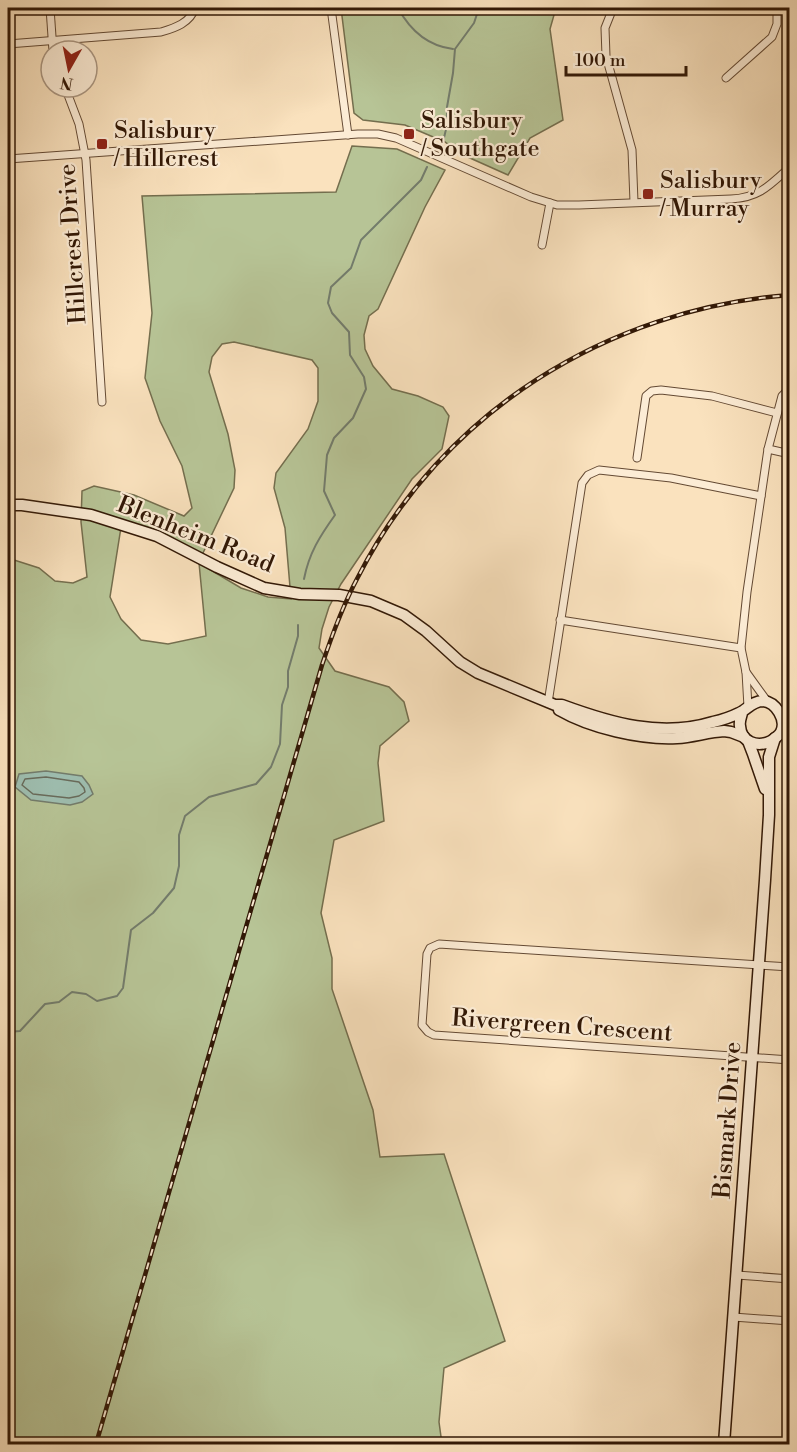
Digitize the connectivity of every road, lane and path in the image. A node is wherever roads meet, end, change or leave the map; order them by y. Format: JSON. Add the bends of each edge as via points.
{"nodes":[{"id":1,"x":50,"y":8,"type":"edge"},
{"id":2,"x":195,"y":8,"type":"edge"},
{"id":3,"x":331,"y":8,"type":"edge"},
{"id":4,"x":613,"y":8,"type":"edge"},
{"id":5,"x":777,"y":8,"type":"edge"},
{"id":6,"x":52,"y":39,"type":"edge"},
{"id":7,"x":66,"y":39,"type":"edge"},
{"id":8,"x":39,"y":41,"type":"edge"},
{"id":9,"x":8,"y":44,"type":"edge"},
{"id":10,"x":726,"y":78,"type":"dead end"},
{"id":11,"x":70,"y":99,"type":"edge"},
{"id":12,"x":348,"y":135,"type":"junction"},
{"id":13,"x":85,"y":153,"type":"junction"},
{"id":14,"x":8,"y":159,"type":"edge"},
{"id":15,"x":789,"y":167,"type":"edge"},
{"id":16,"x":634,"y":202,"type":"junction"},
{"id":17,"x":550,"y":203,"type":"junction"},
{"id":18,"x":542,"y":245,"type":"dead end"},
{"id":19,"x":789,"y":388,"type":"edge"},
{"id":20,"x":102,"y":402,"type":"dead end"},
{"id":21,"x":777,"y":413,"type":"junction"},
{"id":22,"x":768,"y":449,"type":"junction"},
{"id":23,"x":789,"y":454,"type":"edge"},
{"id":24,"x":638,"y":458,"type":"dead end"},
{"id":25,"x":761,"y":496,"type":"junction"},
{"id":26,"x":8,"y":505,"type":"edge"},
{"id":27,"x":561,"y":620,"type":"junction"},
{"id":28,"x":741,"y":648,"type":"junction"},
{"id":29,"x":747,"y":672,"type":"junction"},
{"id":30,"x":551,"y":704,"type":"junction"},
{"id":31,"x":770,"y":704,"type":"junction"},
{"id":32,"x":789,"y":708,"type":"edge"},
{"id":33,"x":745,"y":710,"type":"junction"},
{"id":34,"x":782,"y":733,"type":"edge"},
{"id":35,"x":746,"y":739,"type":"junction"},
{"id":36,"x":769,"y":798,"type":"junction"},
{"id":37,"x":759,"y":965,"type":"junction"},
{"id":38,"x":789,"y":967,"type":"edge"},
{"id":39,"x":752,"y":1058,"type":"junction"},
{"id":40,"x":789,"y":1060,"type":"edge"},
{"id":41,"x":737,"y":1275,"type":"junction"},
{"id":42,"x":789,"y":1279,"type":"edge"},
{"id":43,"x":733,"y":1317,"type":"junction"},
{"id":44,"x":789,"y":1321,"type":"edge"},
{"id":45,"x":724,"y":1444,"type":"edge"}],
"edges":[{"from":1,"to":6,"type":"street"},
{"from":2,"to":7,"type":"street","via":[[178,27],[161,32]]},
{"from":3,"to":12,"type":"street"},
{"from":4,"to":16,"type":"street","via":[[605,28],[606,56],[632,150]]},
{"from":5,"to":10,"type":"street","via":[[772,37]]},
{"from":8,"to":9,"type":"street"},
{"from":11,"to":13,"type":"street","name":"Hillcrest Drive"},
{"from":12,"to":13,"type":"street"},
{"from":12,"to":17,"type":"street","via":[[378,134],[404,141]]},
{"from":13,"to":14,"type":"street"},
{"from":13,"to":20,"type":"street","name":"Hillcrest Drive"},
{"from":15,"to":16,"type":"street","via":[[762,191],[747,197]]},
{"from":16,"to":17,"type":"street"},
{"from":17,"to":18,"type":"street"},
{"from":19,"to":21,"type":"street"},
{"from":21,"to":22,"type":"street"},
{"from":21,"to":24,"type":"street","via":[[712,396],[652,391],[646,396]]},
{"from":22,"to":23,"type":"street"},
{"from":22,"to":25,"type":"street"},
{"from":25,"to":27,"type":"street","via":[[671,478],[599,470],[588,475],[582,483]]},
{"from":25,"to":28,"type":"street"},
{"from":26,"to":30,"type":"main road","name":"Blenheim Road","via":[[92,515],[157,536],[264,588],[371,601],[404,615],[478,673]]},
{"from":27,"to":28,"type":"street"},
{"from":27,"to":30,"type":"street"},
{"from":28,"to":29,"type":"street"},
{"from":29,"to":31,"type":"street"},
{"from":29,"to":33,"type":"street"},
{"from":30,"to":33,"type":"main road","name":"Blenheim Road","via":[[611,722],[673,730],[699,726]]},
{"from":30,"to":35,"type":"main road","name":"Blenheim Road","via":[[581,721],[630,734],[675,738],[724,731]]},
{"from":31,"to":32,"type":"main road"},
{"from":31,"to":33,"type":"main road","via":[[762,701]]},
{"from":31,"to":34,"type":"main road","via":[[781,716]]},
{"from":33,"to":35,"type":"main road","via":[[740,726]]},
{"from":34,"to":35,"type":"main road","via":[[761,744]]},
{"from":34,"to":36,"type":"main road","name":"Bismark Drive","via":[[769,757]]},
{"from":35,"to":36,"type":"main road","name":"Bismark Drive"},
{"from":36,"to":37,"type":"main road","name":"Bismark Drive"},
{"from":37,"to":38,"type":"street"},
{"from":37,"to":39,"type":"main road","name":"Bismark Drive"},
{"from":37,"to":39,"type":"street","name":"Rivergreen Crescent","via":[[439,944],[427,954],[422,1025],[435,1035]]},
{"from":39,"to":40,"type":"street"},
{"from":39,"to":41,"type":"main road","name":"Bismark Drive"},
{"from":41,"to":42,"type":"street"},
{"from":41,"to":43,"type":"main road","name":"Bismark Drive"},
{"from":43,"to":44,"type":"street"},
{"from":43,"to":45,"type":"main road","name":"Bismark Drive"}]}
